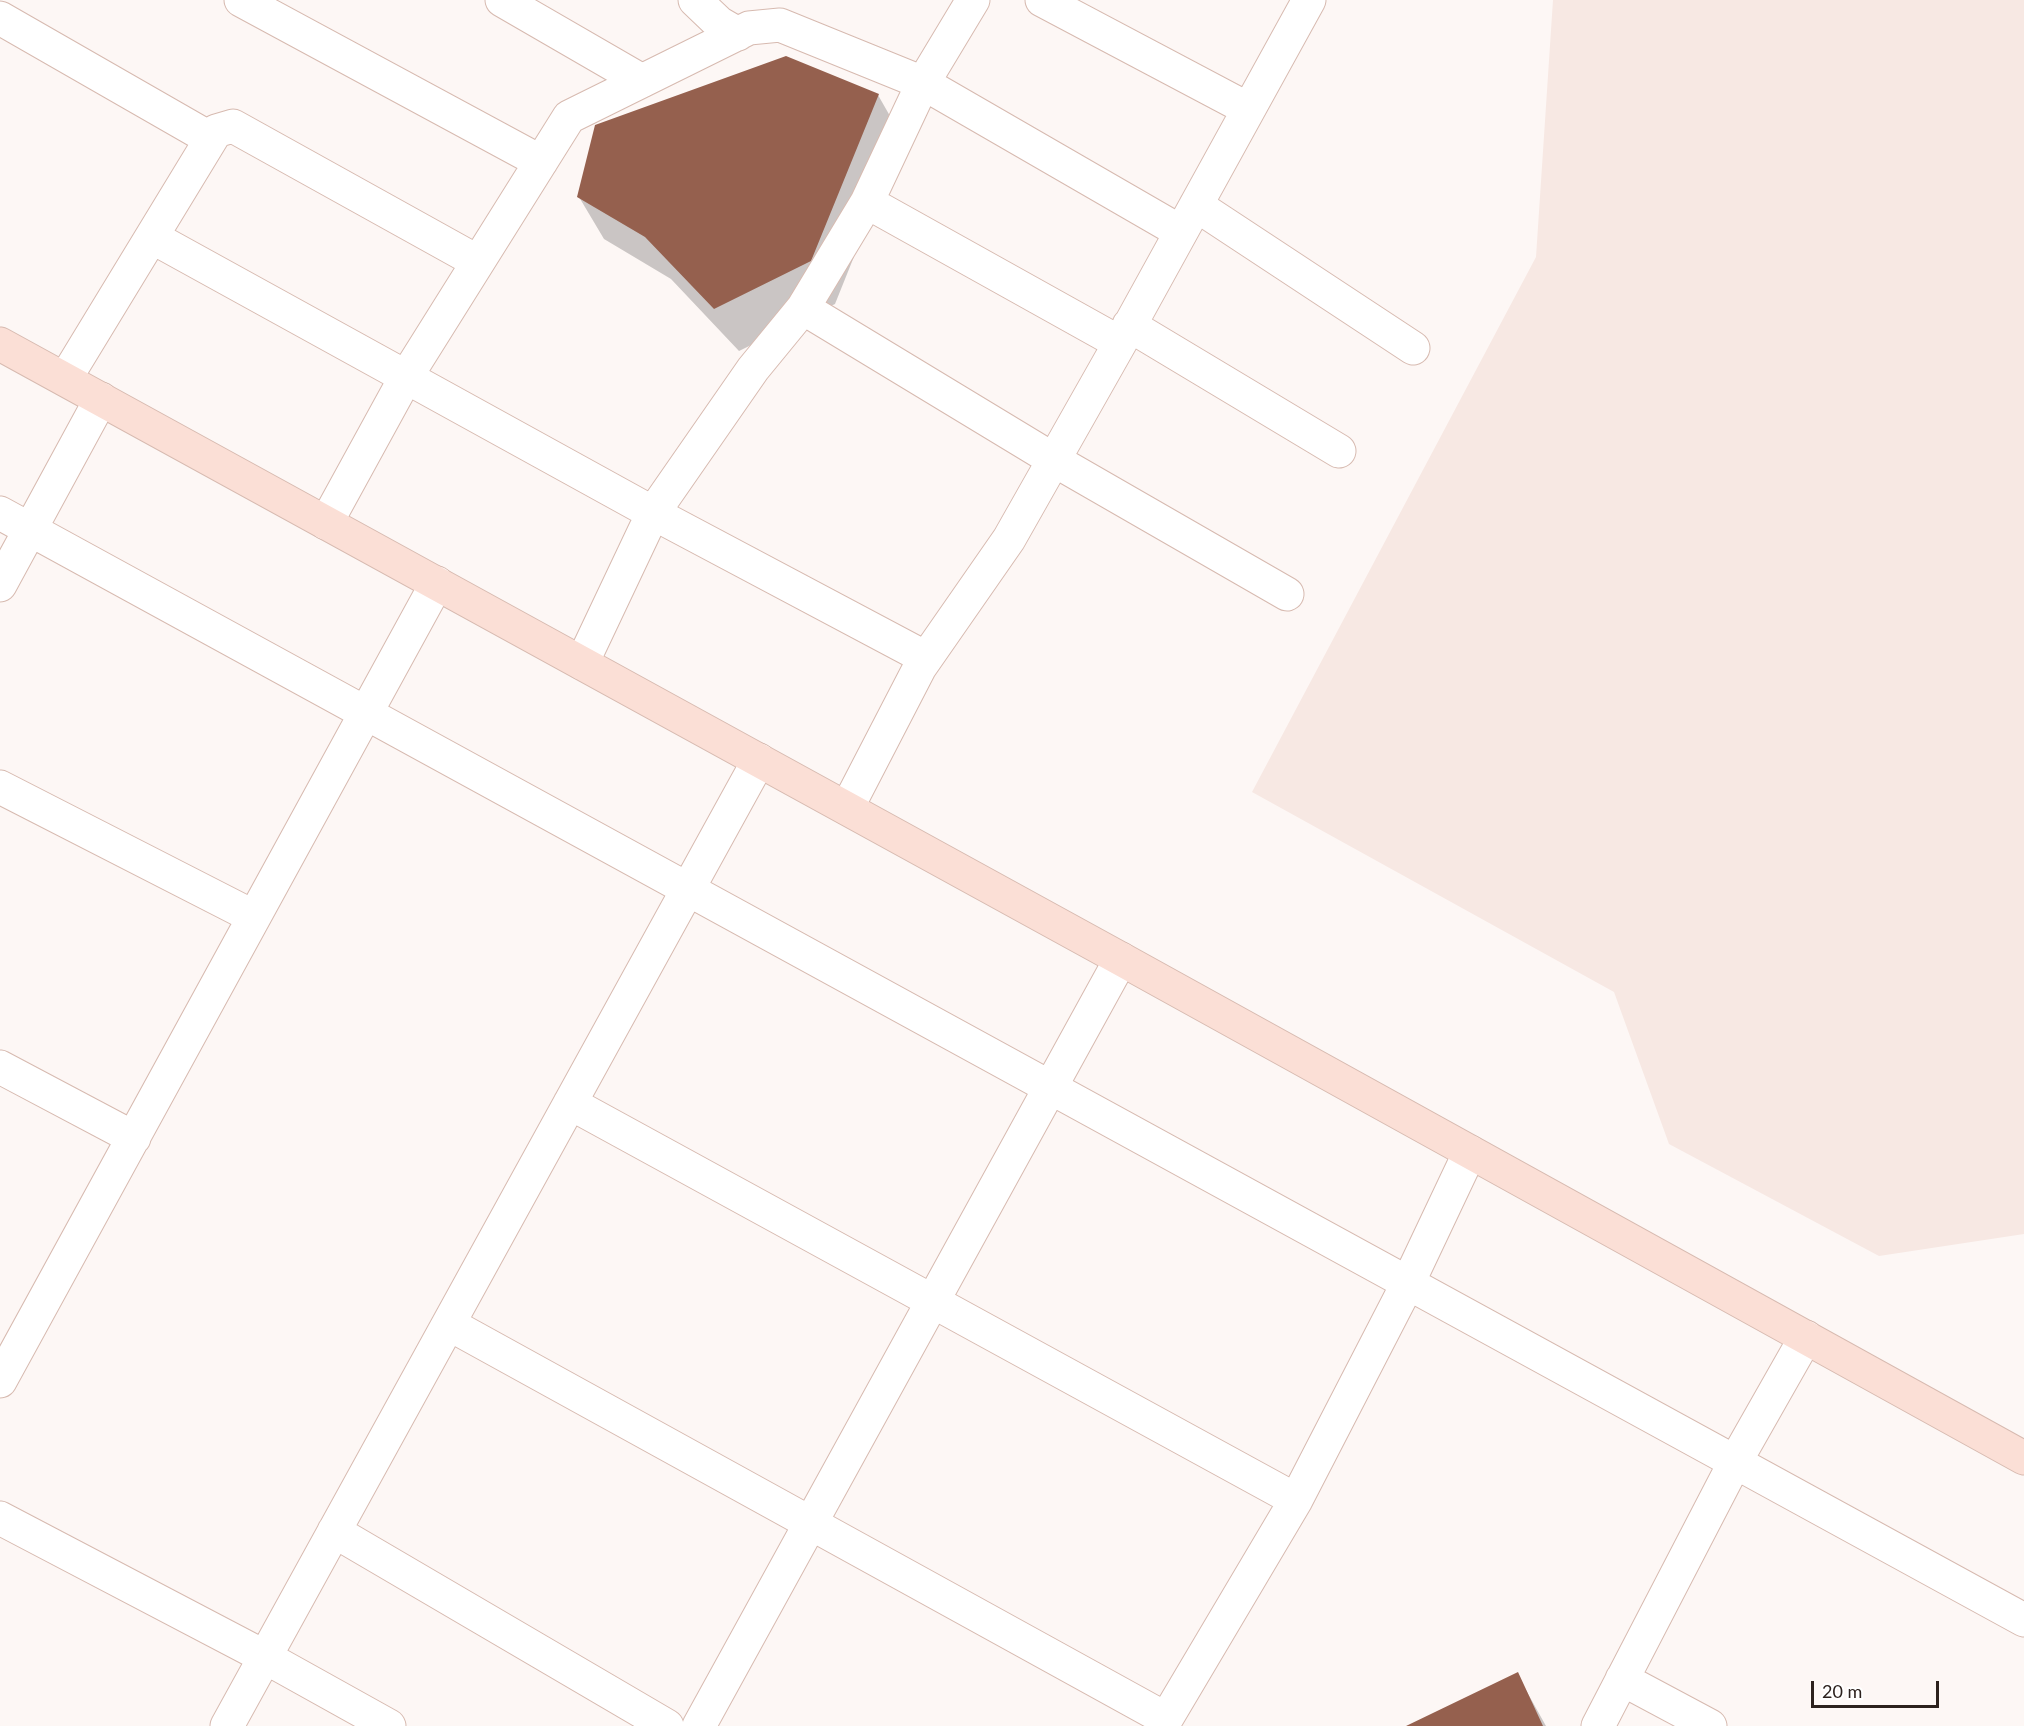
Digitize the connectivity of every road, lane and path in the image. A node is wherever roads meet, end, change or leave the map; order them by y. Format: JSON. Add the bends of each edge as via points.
{"nodes":[{"id":1,"x":241,"y":0,"type":"edge"},
{"id":2,"x":502,"y":0,"type":"edge"},
{"id":3,"x":694,"y":0,"type":"edge"},
{"id":4,"x":973,"y":0,"type":"edge"},
{"id":5,"x":1042,"y":0,"type":"edge"},
{"id":6,"x":1309,"y":0,"type":"edge"},
{"id":7,"x":0,"y":18,"type":"edge"},
{"id":8,"x":738,"y":34,"type":"junction"},
{"id":9,"x":642,"y":81,"type":"junction"},
{"id":10,"x":922,"y":83,"type":"junction"},
{"id":11,"x":1248,"y":109,"type":"junction"},
{"id":12,"x":211,"y":139,"type":"junction"},
{"id":13,"x":541,"y":162,"type":"junction"},
{"id":14,"x":867,"y":202,"type":"junction"},
{"id":15,"x":1188,"y":218,"type":"junction"},
{"id":16,"x":152,"y":237,"type":"junction"},
{"id":17,"x":478,"y":262,"type":"junction"},
{"id":18,"x":802,"y":308,"type":"junction"},
{"id":19,"x":1124,"y":334,"type":"junction"},
{"id":20,"x":0,"y":344,"type":"edge"},
{"id":21,"x":1413,"y":348,"type":"dead end"},
{"id":22,"x":406,"y":377,"type":"junction"},
{"id":23,"x":64,"y":379,"type":"junction"},
{"id":24,"x":101,"y":399,"type":"junction"},
{"id":25,"x":1339,"y":451,"type":"dead end"},
{"id":26,"x":1054,"y":460,"type":"junction"},
{"id":27,"x":0,"y":513,"type":"edge"},
{"id":28,"x":653,"y":513,"type":"junction"},
{"id":29,"x":326,"y":523,"type":"junction"},
{"id":30,"x":30,"y":530,"type":"junction"},
{"id":31,"x":437,"y":583,"type":"junction"},
{"id":32,"x":0,"y":585,"type":"edge"},
{"id":33,"x":1287,"y":594,"type":"dead end"},
{"id":34,"x":926,"y":658,"type":"junction"},
{"id":35,"x":582,"y":663,"type":"junction"},
{"id":36,"x":366,"y":713,"type":"junction"},
{"id":37,"x":759,"y":760,"type":"junction"},
{"id":38,"x":0,"y":787,"type":"edge"},
{"id":39,"x":847,"y":808,"type":"junction"},
{"id":40,"x":688,"y":889,"type":"junction"},
{"id":41,"x":254,"y":917,"type":"junction"},
{"id":42,"x":1121,"y":959,"type":"junction"},
{"id":43,"x":0,"y":1067,"type":"edge"},
{"id":44,"x":1050,"y":1087,"type":"junction"},
{"id":45,"x":570,"y":1103,"type":"junction"},
{"id":46,"x":134,"y":1138,"type":"junction"},
{"id":47,"x":1470,"y":1152,"type":"junction"},
{"id":48,"x":1408,"y":1283,"type":"junction"},
{"id":49,"x":932,"y":1302,"type":"junction"},
{"id":50,"x":449,"y":1324,"type":"junction"},
{"id":51,"x":1806,"y":1337,"type":"junction"},
{"id":52,"x":1,"y":1375,"type":"edge"},
{"id":53,"x":2024,"y":1458,"type":"edge"},
{"id":54,"x":1735,"y":1462,"type":"junction"},
{"id":55,"x":1296,"y":1500,"type":"junction"},
{"id":56,"x":0,"y":1518,"type":"edge"},
{"id":57,"x":811,"y":1524,"type":"junction"},
{"id":58,"x":334,"y":1531,"type":"junction"},
{"id":59,"x":2024,"y":1620,"type":"edge"},
{"id":60,"x":265,"y":1657,"type":"junction"},
{"id":61,"x":1622,"y":1679,"type":"junction"},
{"id":62,"x":1164,"y":1722,"type":"edge"},
{"id":63,"x":227,"y":1726,"type":"edge"},
{"id":64,"x":389,"y":1726,"type":"edge"},
{"id":65,"x":667,"y":1726,"type":"edge"},
{"id":66,"x":699,"y":1726,"type":"edge"},
{"id":67,"x":1598,"y":1726,"type":"edge"},
{"id":68,"x":1710,"y":1726,"type":"edge"}],
"edges":[{"from":1,"to":13,"type":"street"},
{"from":2,"to":9,"type":"street"},
{"from":3,"to":8,"type":"street"},
{"from":4,"to":10,"type":"street"},
{"from":5,"to":11,"type":"street"},
{"from":6,"to":11,"type":"street"},
{"from":7,"to":12,"type":"street"},
{"from":8,"to":9,"type":"street"},
{"from":8,"to":10,"type":"street","via":[[749,28],[780,26]]},
{"from":9,"to":13,"type":"street","via":[[569,117]]},
{"from":10,"to":14,"type":"street"},
{"from":10,"to":15,"type":"street"},
{"from":11,"to":15,"type":"street"},
{"from":12,"to":16,"type":"street"},
{"from":12,"to":17,"type":"street","via":[[216,131],[233,126]]},
{"from":13,"to":17,"type":"street"},
{"from":14,"to":18,"type":"street"},
{"from":14,"to":19,"type":"street"},
{"from":15,"to":19,"type":"street"},
{"from":15,"to":21,"type":"street"},
{"from":16,"to":22,"type":"street"},
{"from":16,"to":23,"type":"street"},
{"from":17,"to":22,"type":"street"},
{"from":18,"to":26,"type":"street"},
{"from":18,"to":28,"type":"street","via":[[753,369]]},
{"from":19,"to":25,"type":"street"},
{"from":19,"to":26,"type":"street"},
{"from":20,"to":23,"type":"street"},
{"from":22,"to":28,"type":"street"},
{"from":22,"to":29,"type":"street"},
{"from":23,"to":24,"type":"street"},
{"from":24,"to":29,"type":"street"},
{"from":24,"to":30,"type":"street"},
{"from":26,"to":33,"type":"street"},
{"from":26,"to":34,"type":"street","via":[[1009,539]]},
{"from":27,"to":30,"type":"street"},
{"from":28,"to":34,"type":"street"},
{"from":28,"to":35,"type":"street"},
{"from":29,"to":31,"type":"street"},
{"from":30,"to":32,"type":"street"},
{"from":30,"to":36,"type":"street"},
{"from":31,"to":35,"type":"street"},
{"from":31,"to":36,"type":"street"},
{"from":34,"to":39,"type":"street"},
{"from":35,"to":37,"type":"street"},
{"from":36,"to":40,"type":"street"},
{"from":36,"to":41,"type":"street"},
{"from":37,"to":39,"type":"street"},
{"from":37,"to":40,"type":"street"},
{"from":38,"to":41,"type":"street"},
{"from":39,"to":42,"type":"street"},
{"from":40,"to":44,"type":"street"},
{"from":40,"to":45,"type":"street"},
{"from":41,"to":46,"type":"street"},
{"from":42,"to":44,"type":"street"},
{"from":42,"to":47,"type":"street"},
{"from":43,"to":46,"type":"street"},
{"from":44,"to":48,"type":"street"},
{"from":44,"to":49,"type":"street"},
{"from":45,"to":49,"type":"street"},
{"from":45,"to":50,"type":"street"},
{"from":46,"to":52,"type":"street"},
{"from":47,"to":48,"type":"street"},
{"from":47,"to":51,"type":"street"},
{"from":48,"to":54,"type":"street"},
{"from":48,"to":55,"type":"street"},
{"from":49,"to":55,"type":"street"},
{"from":49,"to":57,"type":"street"},
{"from":50,"to":57,"type":"street"},
{"from":50,"to":58,"type":"street"},
{"from":51,"to":53,"type":"street"},
{"from":51,"to":54,"type":"street"},
{"from":54,"to":59,"type":"street"},
{"from":54,"to":61,"type":"street"},
{"from":55,"to":62,"type":"street"},
{"from":56,"to":60,"type":"street"},
{"from":57,"to":62,"type":"street"},
{"from":57,"to":66,"type":"street"},
{"from":58,"to":60,"type":"street"},
{"from":58,"to":65,"type":"street"},
{"from":60,"to":63,"type":"street"},
{"from":60,"to":64,"type":"street"},
{"from":61,"to":67,"type":"street"},
{"from":61,"to":68,"type":"street"}]}
